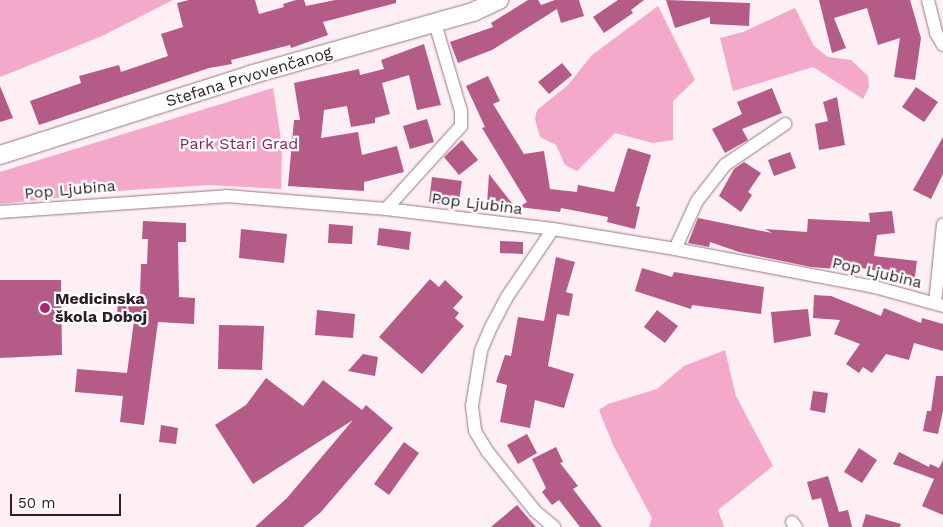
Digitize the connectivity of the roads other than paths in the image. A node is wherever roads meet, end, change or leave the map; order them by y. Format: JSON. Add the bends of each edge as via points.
{"nodes":[{"id":1,"x":499,"y":0,"type":"edge"},
{"id":2,"x":928,"y":0,"type":"edge"},
{"id":3,"x":435,"y":22,"type":"junction"},
{"id":4,"x":943,"y":45,"type":"edge"},
{"id":5,"x":785,"y":124,"type":"dead end"},
{"id":6,"x":0,"y":155,"type":"edge"},
{"id":7,"x":386,"y":209,"type":"junction"},
{"id":8,"x":0,"y":212,"type":"edge"},
{"id":9,"x":943,"y":224,"type":"edge"},
{"id":10,"x":553,"y":229,"type":"junction"},
{"id":11,"x":674,"y":249,"type":"junction"},
{"id":12,"x":939,"y":305,"type":"edge"},
{"id":13,"x":554,"y":527,"type":"edge"}],
"edges":[{"from":1,"to":3,"type":"street","name":"Stefana Prvovenčanog","via":[[473,12]]},
{"from":2,"to":4,"type":"street","via":[[936,33]]},
{"from":3,"to":6,"type":"street","name":"Stefana Prvovenčanog","via":[[260,72]]},
{"from":3,"to":7,"type":"street","via":[[461,111],[461,126]]},
{"from":5,"to":11,"type":"street","via":[[725,165],[697,201]]},
{"from":7,"to":8,"type":"street","name":"Pop Ljubina","via":[[226,196]]},
{"from":7,"to":10,"type":"street","name":"Pop Ljubina"},
{"from":9,"to":12,"type":"street"},
{"from":10,"to":11,"type":"street","name":"Pop Ljubina"},
{"from":10,"to":13,"type":"street","via":[[507,297],[491,327],[481,351],[472,406],[475,431],[487,451],[529,504]]},
{"from":11,"to":12,"type":"street","name":"Pop Ljubina","via":[[866,286]]}]}
